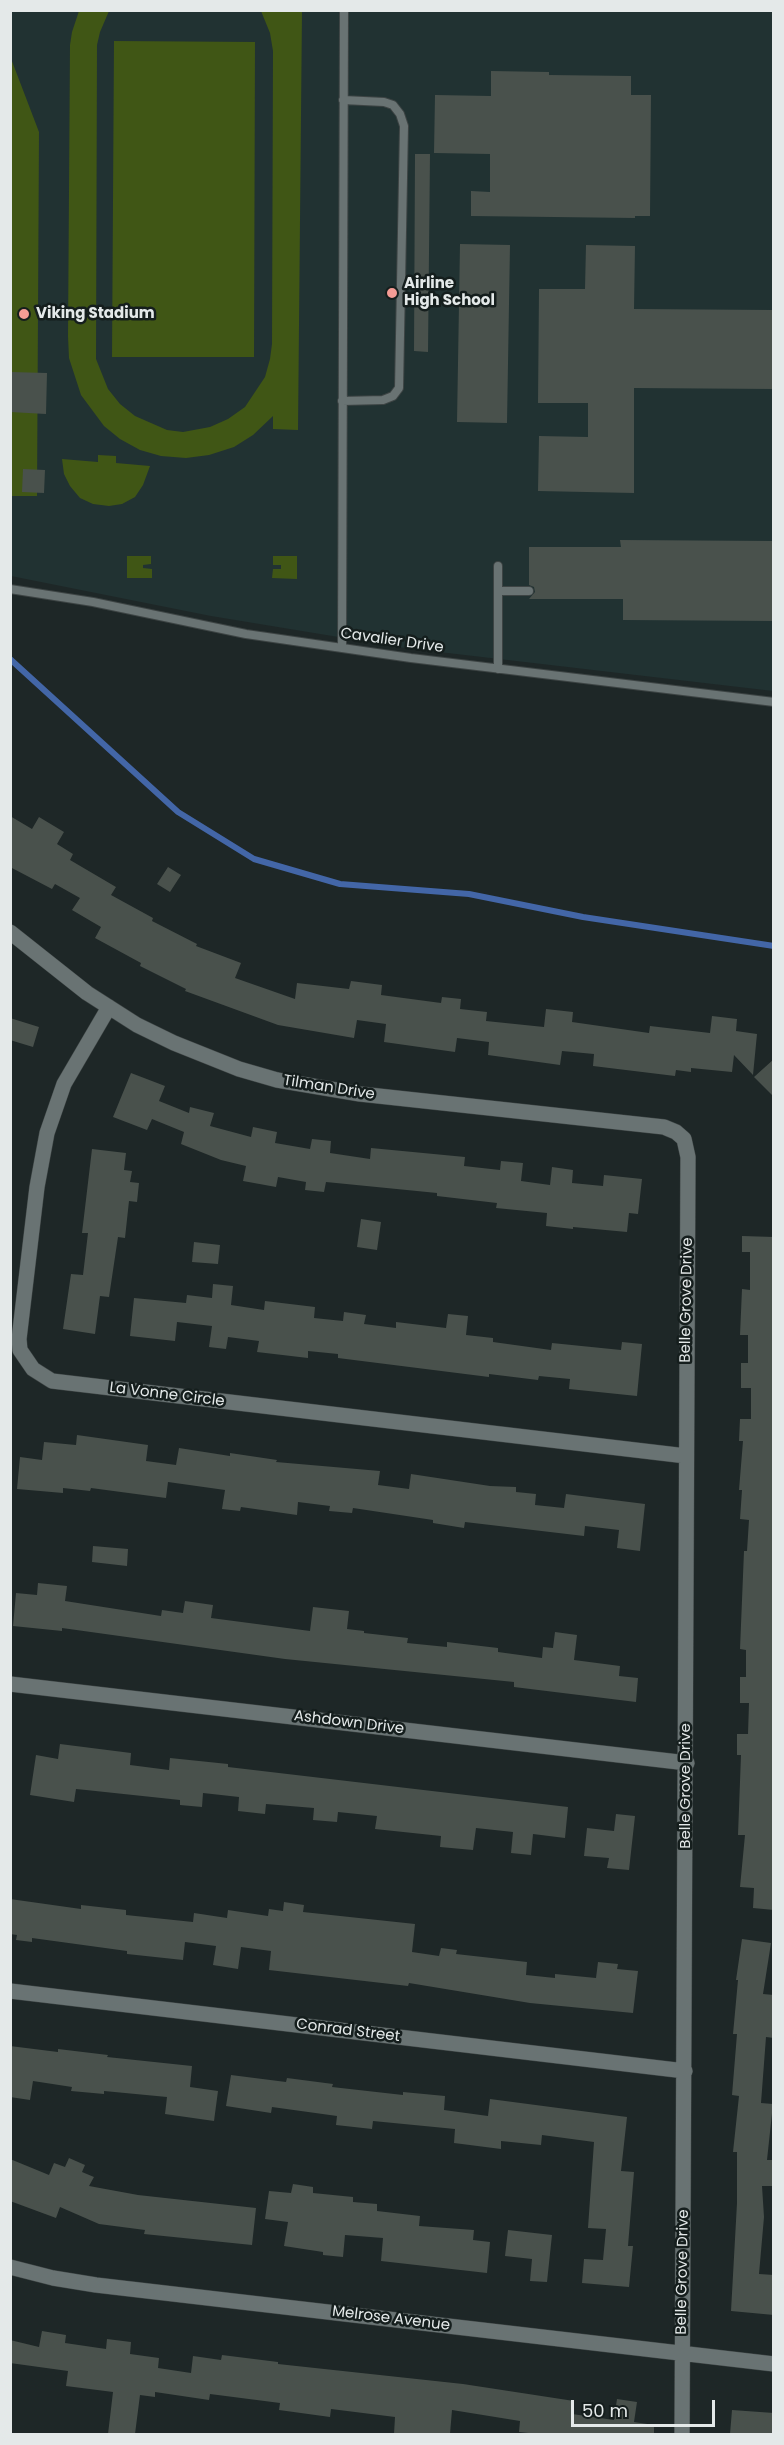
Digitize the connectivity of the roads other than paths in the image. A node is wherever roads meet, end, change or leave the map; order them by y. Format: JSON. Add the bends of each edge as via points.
{"nodes":[{"id":1,"x":344,"y":10,"type":"edge"},
{"id":2,"x":343,"y":100,"type":"junction"},
{"id":3,"x":342,"y":401,"type":"junction"},
{"id":4,"x":498,"y":566,"type":"dead end"},
{"id":5,"x":10,"y":589,"type":"edge"},
{"id":6,"x":498,"y":591,"type":"junction"},
{"id":7,"x":529,"y":591,"type":"dead end"},
{"id":8,"x":342,"y":648,"type":"junction"},
{"id":9,"x":498,"y":669,"type":"junction"},
{"id":10,"x":774,"y":702,"type":"edge"},
{"id":11,"x":10,"y":932,"type":"edge"},
{"id":12,"x":109,"y":1007,"type":"junction"},
{"id":13,"x":684,"y":1139,"type":"joint"},
{"id":14,"x":686,"y":1456,"type":"junction"},
{"id":15,"x":10,"y":1684,"type":"edge"},
{"id":16,"x":687,"y":1763,"type":"junction"},
{"id":17,"x":10,"y":1991,"type":"edge"},
{"id":18,"x":685,"y":2071,"type":"junction"},
{"id":19,"x":10,"y":2267,"type":"edge"},
{"id":20,"x":683,"y":2353,"type":"junction"},
{"id":21,"x":774,"y":2364,"type":"edge"},
{"id":22,"x":682,"y":2434,"type":"edge"}],
"edges":[{"from":1,"to":2,"type":"lane"},
{"from":2,"to":3,"type":"lane"},
{"from":2,"to":3,"type":"lane","via":[[393,105],[404,126],[399,388],[383,400]]},
{"from":3,"to":8,"type":"lane"},
{"from":4,"to":6,"type":"lane"},
{"from":5,"to":8,"type":"lane","name":"Cavalier Drive","via":[[246,634]]},
{"from":6,"to":7,"type":"lane"},
{"from":6,"to":9,"type":"lane"},
{"from":8,"to":9,"type":"lane","name":"Cavalier Drive"},
{"from":9,"to":10,"type":"lane","name":"Cavalier Drive"},
{"from":11,"to":12,"type":"street","name":"Tilman Drive"},
{"from":12,"to":13,"type":"street","name":"Tilman Drive","via":[[174,1044],[277,1080],[360,1094],[664,1127]]},
{"from":12,"to":14,"type":"street","name":"La Vonne Circle","via":[[64,1084],[47,1133],[19,1339],[20,1350],[33,1369],[52,1381]]},
{"from":13,"to":14,"type":"street","name":"Belle Grove Drive","via":[[688,1157]]},
{"from":14,"to":16,"type":"street","name":"Belle Grove Drive"},
{"from":15,"to":16,"type":"street","name":"Ashdown Drive"},
{"from":16,"to":18,"type":"street","name":"Belle Grove Drive"},
{"from":17,"to":18,"type":"street","name":"Conrad Street"},
{"from":18,"to":20,"type":"street","name":"Belle Grove Drive"},
{"from":19,"to":20,"type":"street","name":"Melrose Avenue","via":[[96,2285]]},
{"from":20,"to":21,"type":"street","name":"Melrose Avenue"},
{"from":20,"to":22,"type":"street","name":"Belle Grove Drive"}]}
